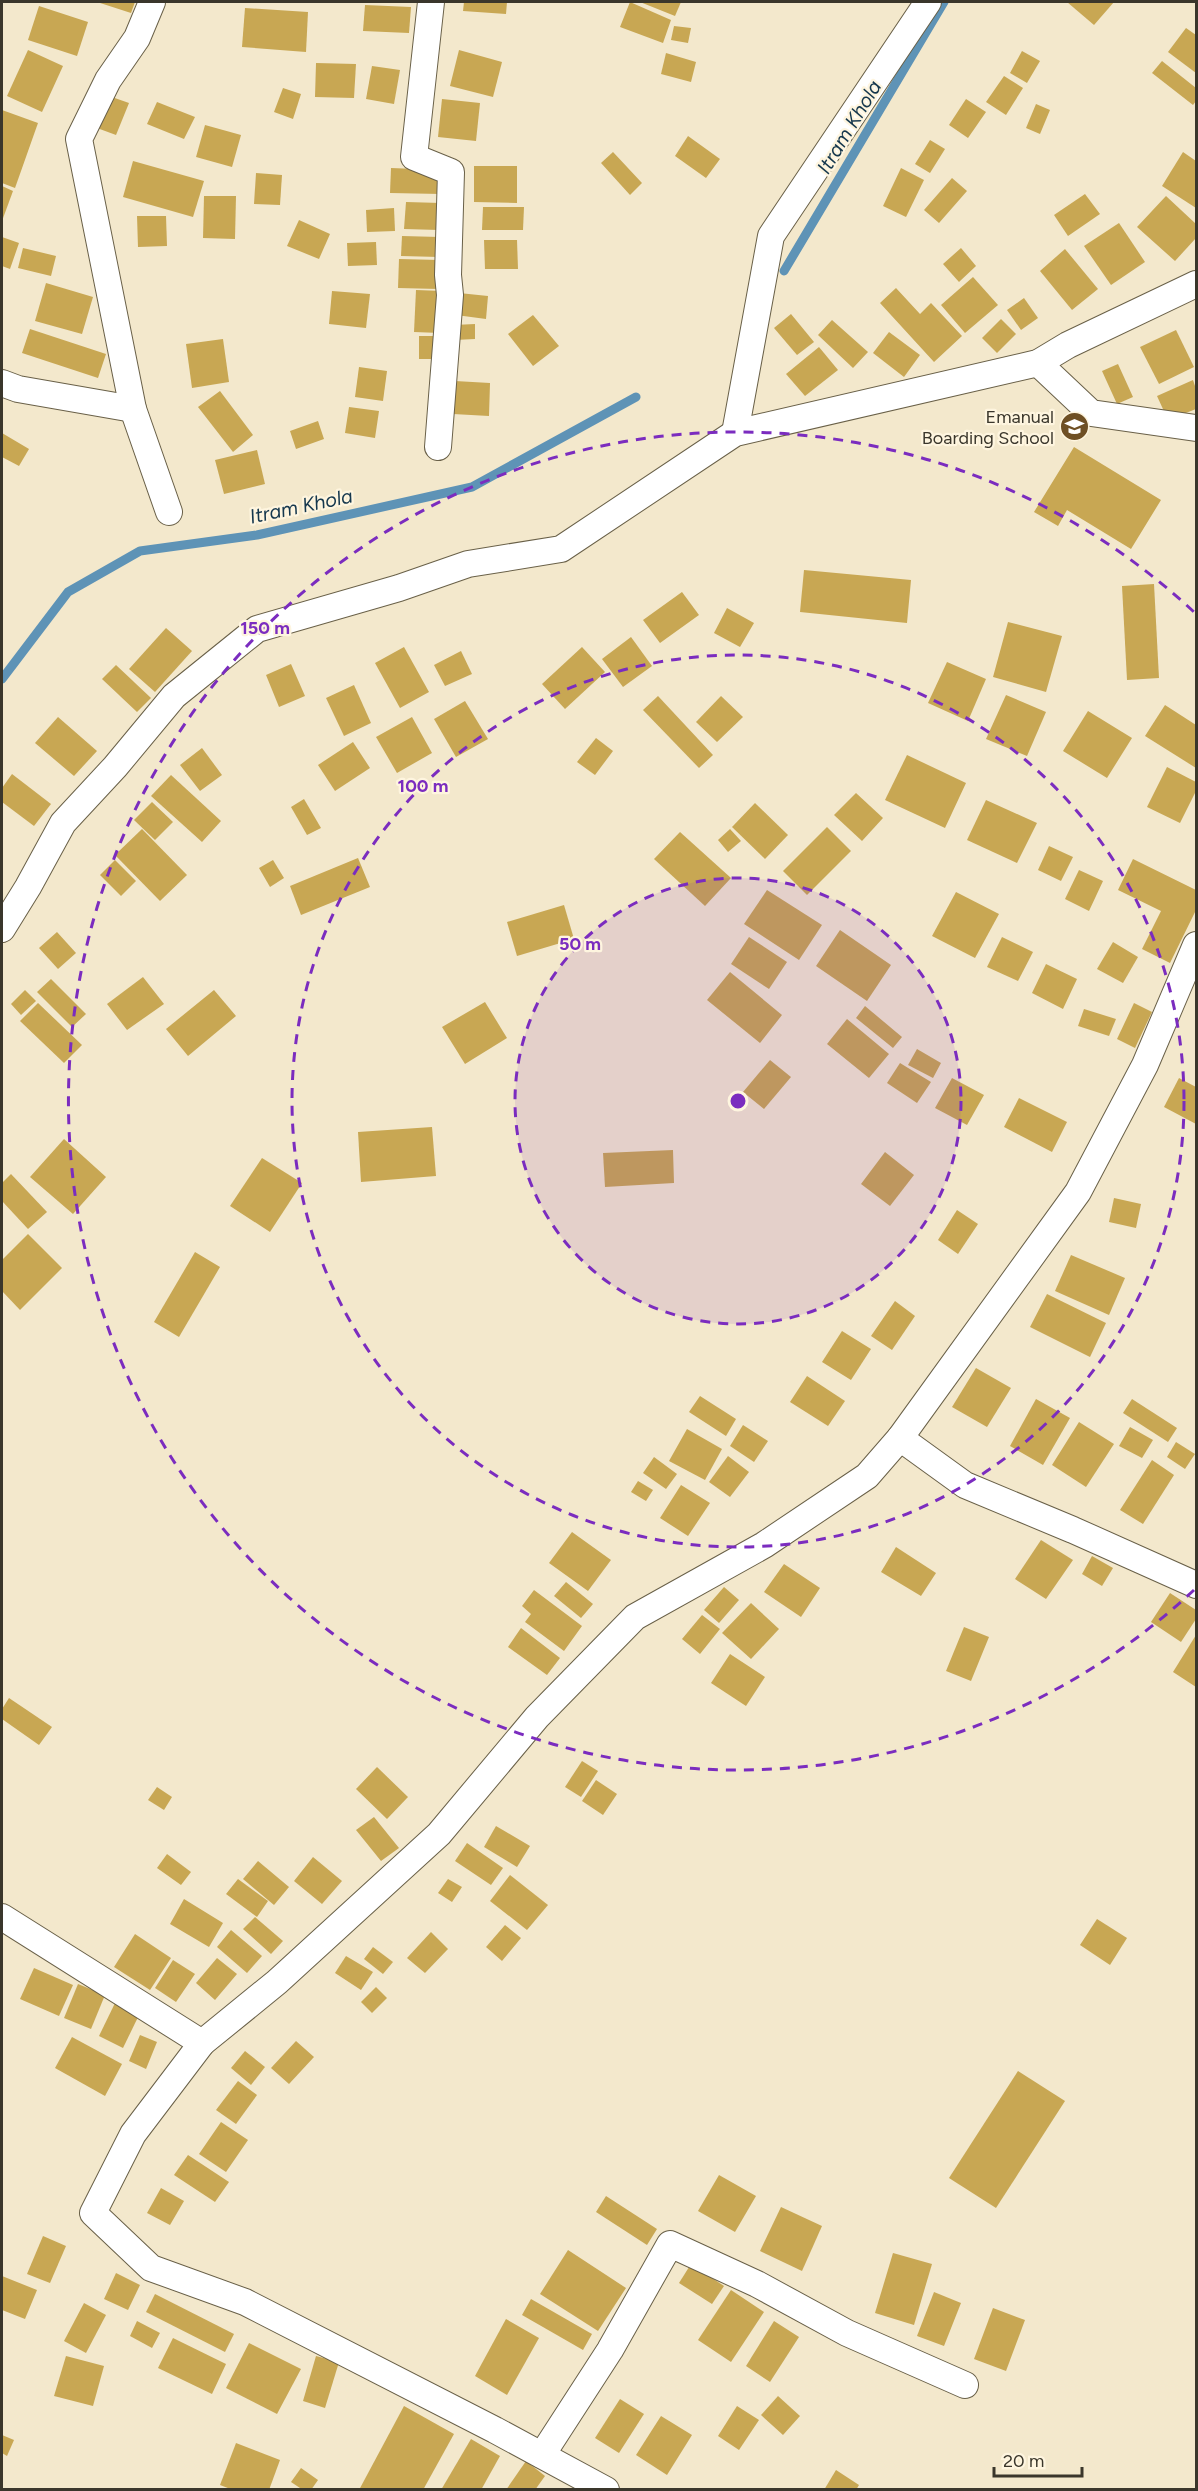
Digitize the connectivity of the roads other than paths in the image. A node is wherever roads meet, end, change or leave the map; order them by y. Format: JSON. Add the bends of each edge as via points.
{"nodes":[{"id":1,"x":152,"y":2,"type":"edge"},
{"id":2,"x":431,"y":2,"type":"edge"},
{"id":3,"x":928,"y":2,"type":"edge"},
{"id":4,"x":1197,"y":284,"type":"edge"},
{"id":5,"x":1038,"y":363,"type":"junction"},
{"id":6,"x":2,"y":383,"type":"edge"},
{"id":7,"x":133,"y":409,"type":"junction"},
{"id":8,"x":1197,"y":428,"type":"edge"},
{"id":9,"x":735,"y":433,"type":"junction"},
{"id":10,"x":438,"y":447,"type":"dead end"},
{"id":11,"x":169,"y":512,"type":"dead end"},
{"id":12,"x":2,"y":929,"type":"edge"},
{"id":13,"x":1197,"y":945,"type":"edge"},
{"id":14,"x":900,"y":1438,"type":"junction"},
{"id":15,"x":1197,"y":1585,"type":"edge"},
{"id":16,"x":2,"y":1917,"type":"edge"},
{"id":17,"x":202,"y":2043,"type":"junction"},
{"id":18,"x":965,"y":2385,"type":"dead end"},
{"id":19,"x":542,"y":2455,"type":"junction"},
{"id":20,"x":606,"y":2490,"type":"edge"}],
"edges":[{"from":1,"to":7,"type":"street","via":[[137,38],[108,80],[79,139]]},
{"from":2,"to":10,"type":"street","via":[[414,157],[451,172],[450,296]]},
{"from":3,"to":9,"type":"street","via":[[771,236]]},
{"from":4,"to":5,"type":"street"},
{"from":5,"to":8,"type":"street","via":[[1091,413]]},
{"from":5,"to":9,"type":"street"},
{"from":6,"to":7,"type":"street"},
{"from":7,"to":11,"type":"street"},
{"from":9,"to":12,"type":"street","via":[[561,549],[468,564],[256,629],[174,696],[63,823]]},
{"from":13,"to":14,"type":"street","via":[[1145,1065],[1078,1192]]},
{"from":14,"to":15,"type":"street","via":[[966,1485]]},
{"from":14,"to":17,"type":"street","via":[[867,1476],[764,1545],[635,1617],[537,1717],[439,1834],[277,1982]]},
{"from":16,"to":17,"type":"street"},
{"from":17,"to":19,"type":"street","via":[[133,2134],[93,2213],[151,2268],[245,2302]]},
{"from":18,"to":19,"type":"street","via":[[847,2333],[757,2284],[670,2244],[610,2350]]},
{"from":19,"to":20,"type":"street"}]}
